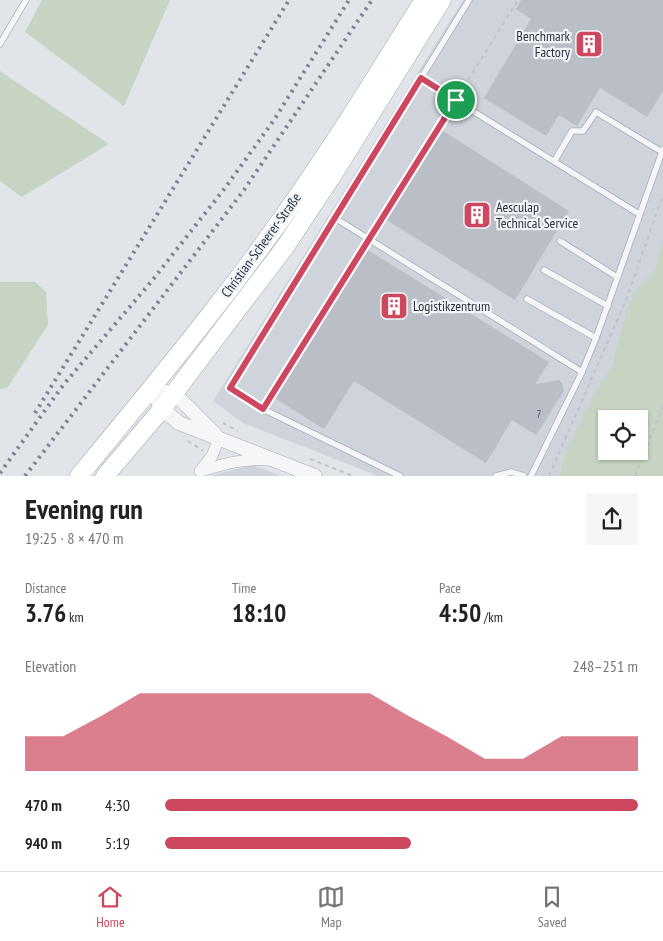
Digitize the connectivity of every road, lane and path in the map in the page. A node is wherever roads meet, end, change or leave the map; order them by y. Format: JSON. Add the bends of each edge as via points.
{"nodes":[{"id":1,"x":26,"y":0,"type":"edge"},
{"id":2,"x":424,"y":0,"type":"edge"},
{"id":3,"x":442,"y":0,"type":"edge"},
{"id":4,"x":469,"y":0,"type":"edge"},
{"id":5,"x":512,"y":0,"type":"edge"},
{"id":6,"x":517,"y":1,"type":"edge"},
{"id":7,"x":495,"y":27,"type":"dead end"},
{"id":8,"x":499,"y":30,"type":"junction"},
{"id":9,"x":0,"y":44,"type":"edge"},
{"id":10,"x":481,"y":50,"type":"dead end"},
{"id":11,"x":485,"y":52,"type":"junction"},
{"id":12,"x":467,"y":73,"type":"dead end"},
{"id":13,"x":471,"y":75,"type":"junction"},
{"id":14,"x":421,"y":78,"type":"junction"},
{"id":15,"x":456,"y":100,"type":"junction"},
{"id":16,"x":436,"y":121,"type":"dead end"},
{"id":17,"x":441,"y":124,"type":"junction"},
{"id":18,"x":421,"y":146,"type":"dead end"},
{"id":19,"x":425,"y":149,"type":"junction"},
{"id":20,"x":662,"y":150,"type":"edge"},
{"id":21,"x":554,"y":160,"type":"junction"},
{"id":22,"x":406,"y":170,"type":"dead end"},
{"id":23,"x":411,"y":172,"type":"junction"},
{"id":24,"x":391,"y":194,"type":"dead end"},
{"id":25,"x":663,"y":195,"type":"edge"},
{"id":26,"x":395,"y":197,"type":"junction"},
{"id":27,"x":640,"y":214,"type":"junction"},
{"id":28,"x":335,"y":218,"type":"junction"},
{"id":29,"x":376,"y":219,"type":"dead end"},
{"id":30,"x":380,"y":222,"type":"junction"},
{"id":31,"x":369,"y":240,"type":"junction"},
{"id":32,"x":560,"y":241,"type":"dead end"},
{"id":33,"x":349,"y":261,"type":"dead end"},
{"id":34,"x":353,"y":264,"type":"junction"},
{"id":35,"x":544,"y":270,"type":"dead end"},
{"id":36,"x":617,"y":277,"type":"junction"},
{"id":37,"x":334,"y":285,"type":"dead end"},
{"id":38,"x":339,"y":288,"type":"junction"},
{"id":39,"x":526,"y":299,"type":"dead end"},
{"id":40,"x":608,"y":306,"type":"junction"},
{"id":41,"x":319,"y":310,"type":"dead end"},
{"id":42,"x":323,"y":313,"type":"junction"},
{"id":43,"x":303,"y":335,"type":"dead end"},
{"id":44,"x":308,"y":338,"type":"junction"},
{"id":45,"x":596,"y":338,"type":"junction"},
{"id":46,"x":288,"y":359,"type":"dead end"},
{"id":47,"x":292,"y":362,"type":"junction"},
{"id":48,"x":582,"y":372,"type":"junction"},
{"id":49,"x":272,"y":385,"type":"dead end"},
{"id":50,"x":277,"y":387,"type":"junction"},
{"id":51,"x":151,"y":389,"type":"junction"},
{"id":52,"x":174,"y":394,"type":"junction"},
{"id":53,"x":663,"y":406,"type":"edge"},
{"id":54,"x":162,"y":409,"type":"junction"},
{"id":55,"x":263,"y":409,"type":"junction"},
{"id":56,"x":222,"y":422,"type":"dead end"},
{"id":57,"x":238,"y":431,"type":"dead end"},
{"id":58,"x":219,"y":438,"type":"junction"},
{"id":59,"x":309,"y":459,"type":"dead end"},
{"id":60,"x":274,"y":461,"type":"junction"},
{"id":61,"x":198,"y":473,"type":"edge"},
{"id":62,"x":79,"y":476,"type":"edge"},
{"id":63,"x":105,"y":476,"type":"edge"},
{"id":64,"x":315,"y":476,"type":"edge"},
{"id":65,"x":353,"y":476,"type":"edge"},
{"id":66,"x":400,"y":476,"type":"edge"},
{"id":67,"x":496,"y":476,"type":"edge"},
{"id":68,"x":524,"y":476,"type":"edge"},
{"id":69,"x":531,"y":476,"type":"edge"},
{"id":70,"x":549,"y":476,"type":"edge"},
{"id":71,"x":635,"y":476,"type":"edge"}],
"edges":[{"from":1,"to":9,"type":"lane"},
{"from":2,"to":51,"type":"main road","name":"Christian-Scheerer-Straße","via":[[326,155],[248,264]]},
{"from":3,"to":52,"type":"main road","name":"Christian-Scheerer-Straße","via":[[285,247]]},
{"from":4,"to":14,"type":"lane"},
{"from":5,"to":6,"type":"path"},
{"from":6,"to":8,"type":"path"},
{"from":7,"to":8,"type":"path"},
{"from":8,"to":11,"type":"path"},
{"from":10,"to":11,"type":"path"},
{"from":11,"to":13,"type":"path"},
{"from":12,"to":13,"type":"path"},
{"from":13,"to":15,"type":"path"},
{"from":14,"to":15,"type":"lane"},
{"from":14,"to":28,"type":"lane"},
{"from":15,"to":17,"type":"path"},
{"from":15,"to":21,"type":"lane"},
{"from":16,"to":17,"type":"path"},
{"from":17,"to":19,"type":"path"},
{"from":18,"to":19,"type":"path"},
{"from":19,"to":23,"type":"path"},
{"from":20,"to":21,"type":"lane","via":[[596,112],[583,131],[572,131]]},
{"from":20,"to":27,"type":"lane"},
{"from":21,"to":27,"type":"lane"},
{"from":22,"to":23,"type":"path"},
{"from":23,"to":26,"type":"path"},
{"from":24,"to":26,"type":"path"},
{"from":25,"to":70,"type":"path","via":[[626,300]]},
{"from":26,"to":30,"type":"path"},
{"from":27,"to":36,"type":"lane"},
{"from":28,"to":31,"type":"lane"},
{"from":28,"to":55,"type":"lane","via":[[230,388]]},
{"from":29,"to":30,"type":"path"},
{"from":30,"to":31,"type":"path"},
{"from":31,"to":34,"type":"path"},
{"from":31,"to":48,"type":"lane"},
{"from":32,"to":36,"type":"lane"},
{"from":33,"to":34,"type":"path"},
{"from":34,"to":38,"type":"path"},
{"from":35,"to":40,"type":"lane"},
{"from":36,"to":40,"type":"lane"},
{"from":37,"to":38,"type":"path"},
{"from":38,"to":42,"type":"path"},
{"from":39,"to":45,"type":"lane"},
{"from":40,"to":45,"type":"lane"},
{"from":41,"to":42,"type":"path"},
{"from":42,"to":44,"type":"path"},
{"from":43,"to":44,"type":"path"},
{"from":44,"to":47,"type":"path"},
{"from":45,"to":48,"type":"lane"},
{"from":46,"to":47,"type":"path"},
{"from":47,"to":50,"type":"path"},
{"from":48,"to":69,"type":"lane"},
{"from":49,"to":50,"type":"path"},
{"from":50,"to":55,"type":"path"},
{"from":51,"to":52,"type":"street"},
{"from":51,"to":54,"type":"street"},
{"from":51,"to":62,"type":"main road","name":"Christian-Scheerer-Straße"},
{"from":52,"to":54,"type":"main road","name":"Christian-Scheerer-Straße"},
{"from":52,"to":58,"type":"street"},
{"from":53,"to":71,"type":"path"},
{"from":54,"to":58,"type":"street","via":[[179,423]]},
{"from":54,"to":63,"type":"main road","name":"Christian-Scheerer-Straße"},
{"from":55,"to":66,"type":"lane"},
{"from":56,"to":57,"type":"path"},
{"from":58,"to":60,"type":"street"},
{"from":58,"to":61,"type":"street","via":[[212,456]]},
{"from":59,"to":65,"type":"path"},
{"from":60,"to":61,"type":"street","via":[[248,459]]},
{"from":60,"to":64,"type":"street"},
{"from":67,"to":68,"type":"lane","via":[[511,472]]}]}
